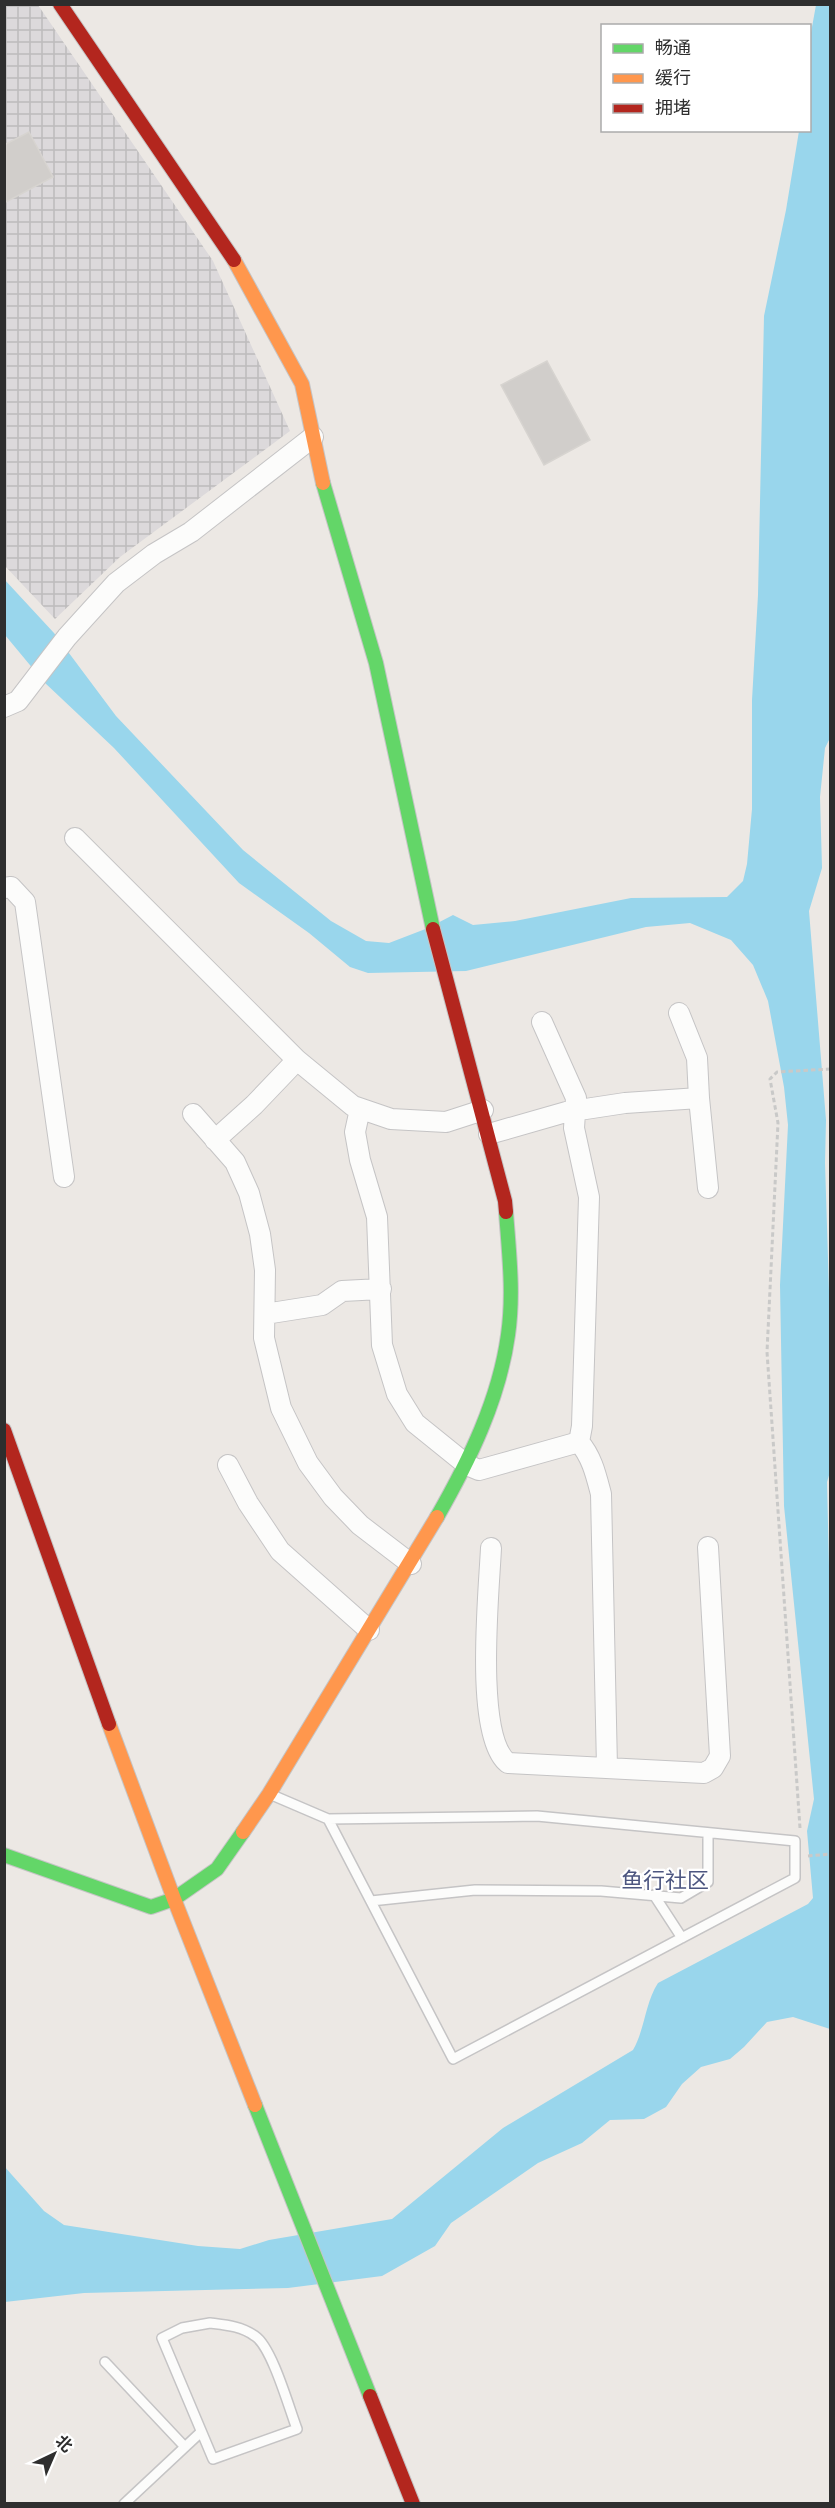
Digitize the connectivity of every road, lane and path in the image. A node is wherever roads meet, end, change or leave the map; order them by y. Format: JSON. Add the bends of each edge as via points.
{"nodes":[{"id":1,"x":60,"y":4,"type":"edge"},
{"id":2,"x":313,"y":437,"type":"junction"},
{"id":3,"x":4,"y":707,"type":"edge"},
{"id":4,"x":75,"y":838,"type":"dead end"},
{"id":5,"x":4,"y":888,"type":"edge"},
{"id":6,"x":679,"y":1013,"type":"dead end"},
{"id":7,"x":542,"y":1022,"type":"dead end"},
{"id":8,"x":297,"y":1060,"type":"junction"},
{"id":9,"x":831,"y":1069,"type":"edge"},
{"id":10,"x":699,"y":1098,"type":"junction"},
{"id":11,"x":360,"y":1109,"type":"junction"},
{"id":12,"x":483,"y":1110,"type":"junction"},
{"id":13,"x":575,"y":1111,"type":"junction"},
{"id":14,"x":193,"y":1114,"type":"dead end"},
{"id":15,"x":489,"y":1134,"type":"junction"},
{"id":16,"x":215,"y":1140,"type":"junction"},
{"id":17,"x":64,"y":1177,"type":"dead end"},
{"id":18,"x":708,"y":1188,"type":"dead end"},
{"id":19,"x":381,"y":1289,"type":"junction"},
{"id":20,"x":265,"y":1314,"type":"junction"},
{"id":21,"x":4,"y":1430,"type":"edge"},
{"id":22,"x":579,"y":1442,"type":"junction"},
{"id":23,"x":228,"y":1465,"type":"dead end"},
{"id":24,"x":467,"y":1465,"type":"junction"},
{"id":25,"x":708,"y":1547,"type":"dead end"},
{"id":26,"x":491,"y":1548,"type":"dead end"},
{"id":27,"x":411,"y":1564,"type":"junction"},
{"id":28,"x":369,"y":1630,"type":"junction"},
{"id":29,"x":607,"y":1767,"type":"junction"},
{"id":30,"x":269,"y":1794,"type":"junction"},
{"id":31,"x":328,"y":1819,"type":"junction"},
{"id":32,"x":708,"y":1833,"type":"junction"},
{"id":33,"x":831,"y":1854,"type":"edge"},
{"id":34,"x":4,"y":1855,"type":"edge"},
{"id":35,"x":807,"y":1856,"type":"dead end"},
{"id":36,"x":796,"y":1859,"type":"junction"},
{"id":37,"x":654,"y":1895,"type":"junction"},
{"id":38,"x":174,"y":1899,"type":"junction"},
{"id":39,"x":370,"y":1900,"type":"junction"},
{"id":40,"x":682,"y":1938,"type":"junction"},
{"id":41,"x":105,"y":2362,"type":"dead end"},
{"id":42,"x":201,"y":2432,"type":"junction"},
{"id":43,"x":185,"y":2447,"type":"junction"},
{"id":44,"x":123,"y":2504,"type":"edge"},
{"id":45,"x":413,"y":2504,"type":"edge"}],
"edges":[{"from":1,"to":2,"type":"street","via":[[237,264],[302,384]]},
{"from":2,"to":3,"type":"street","via":[[191,532],[116,583],[32,679],[18,701]]},
{"from":2,"to":12,"type":"street","via":[[322,481],[376,663],[429,913]]},
{"from":4,"to":8,"type":"street"},
{"from":5,"to":17,"type":"street","via":[[11,887],[25,902]]},
{"from":6,"to":10,"type":"street","via":[[697,1058]]},
{"from":7,"to":13,"type":"street","via":[[576,1098]]},
{"from":8,"to":11,"type":"street"},
{"from":8,"to":16,"type":"street"},
{"from":9,"to":36,"type":"path","via":[[777,1072],[770,1079],[778,1123],[767,1352],[797,1766],[801,1845]]},
{"from":10,"to":13,"type":"street"},
{"from":10,"to":18,"type":"street"},
{"from":11,"to":12,"type":"street","via":[[391,1119],[446,1122]]},
{"from":11,"to":19,"type":"street","via":[[355,1132],[377,1217]]},
{"from":12,"to":15,"type":"street"},
{"from":13,"to":15,"type":"street"},
{"from":13,"to":22,"type":"street","via":[[574,1128],[589,1197]]},
{"from":14,"to":16,"type":"street"},
{"from":15,"to":24,"type":"street","via":[[505,1201],[511,1271],[508,1335],[494,1395]]},
{"from":16,"to":20,"type":"street","via":[[235,1162],[249,1193],[265,1270]]},
{"from":19,"to":20,"type":"street","via":[[342,1291],[322,1305]]},
{"from":19,"to":24,"type":"street","via":[[382,1346],[397,1394],[415,1423]]},
{"from":20,"to":27,"type":"street","via":[[264,1338],[280,1408],[308,1463],[360,1525]]},
{"from":21,"to":38,"type":"street"},
{"from":22,"to":24,"type":"street","via":[[479,1470]]},
{"from":22,"to":29,"type":"street","via":[[594,1468],[601,1494]]},
{"from":23,"to":28,"type":"street","via":[[280,1551]]},
{"from":24,"to":27,"type":"street"},
{"from":25,"to":29,"type":"street","via":[[720,1756],[713,1768],[704,1773]]},
{"from":26,"to":29,"type":"street","via":[[486,1673],[490,1728],[500,1758],[508,1763]]},
{"from":27,"to":28,"type":"street"},
{"from":28,"to":30,"type":"street"},
{"from":30,"to":31,"type":"lane"},
{"from":30,"to":38,"type":"street","via":[[217,1869]]},
{"from":31,"to":32,"type":"lane","via":[[537,1816]]},
{"from":31,"to":39,"type":"lane"},
{"from":32,"to":36,"type":"lane","via":[[795,1841]]},
{"from":32,"to":37,"type":"lane","via":[[708,1882],[681,1898]]},
{"from":33,"to":35,"type":"path"},
{"from":34,"to":38,"type":"street","via":[[151,1907]]},
{"from":36,"to":40,"type":"lane","via":[[795,1878]]},
{"from":37,"to":39,"type":"lane","via":[[475,1890]]},
{"from":37,"to":40,"type":"lane"},
{"from":38,"to":45,"type":"street"},
{"from":39,"to":40,"type":"lane","via":[[453,2059]]},
{"from":41,"to":43,"type":"lane"},
{"from":42,"to":42,"type":"lane","via":[[162,2338],[182,2328],[210,2323],[238,2327],[256,2336],[266,2348],[297,2429],[213,2459]]},
{"from":42,"to":43,"type":"lane"},
{"from":43,"to":44,"type":"lane"}]}
